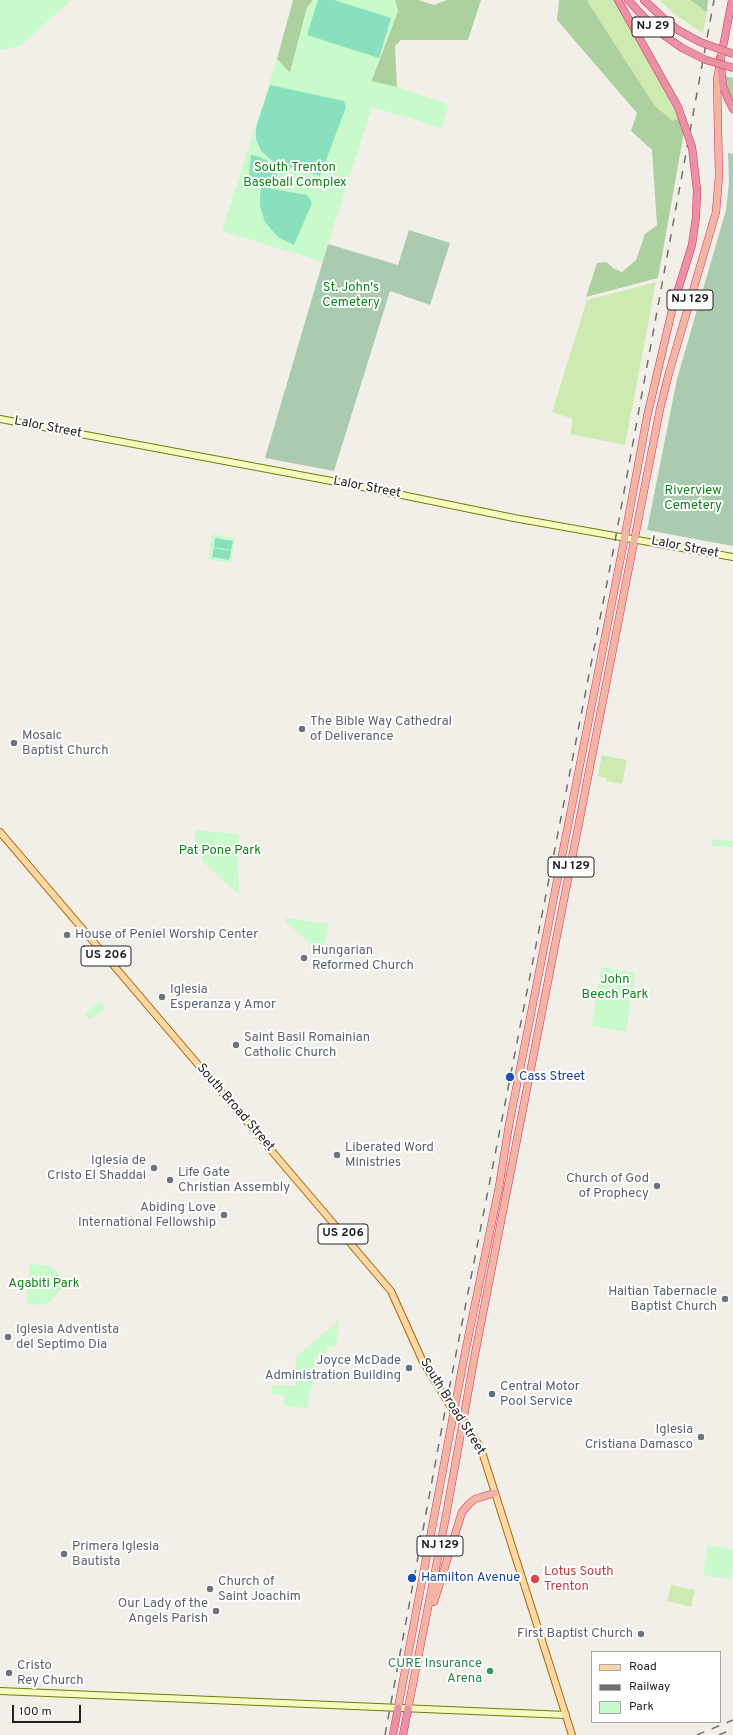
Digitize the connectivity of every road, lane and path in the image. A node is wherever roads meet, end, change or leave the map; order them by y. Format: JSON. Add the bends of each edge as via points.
{"nodes":[{"id":1,"x":618,"y":0,"type":"edge"},
{"id":2,"x":628,"y":0,"type":"edge"},
{"id":3,"x":644,"y":0,"type":"edge"},
{"id":4,"x":732,"y":0,"type":"edge"},
{"id":5,"x":733,"y":54,"type":"edge"},
{"id":6,"x":720,"y":58,"type":"junction"},
{"id":7,"x":733,"y":68,"type":"edge"},
{"id":8,"x":733,"y":109,"type":"edge"},
{"id":9,"x":0,"y":419,"type":"edge"},
{"id":10,"x":624,"y":537,"type":"junction"},
{"id":11,"x":635,"y":539,"type":"junction"},
{"id":12,"x":733,"y":557,"type":"edge"},
{"id":13,"x":0,"y":832,"type":"edge"},
{"id":14,"x":495,"y":1493,"type":"junction"},
{"id":15,"x":425,"y":1627,"type":"junction"},
{"id":16,"x":0,"y":1691,"type":"edge"},
{"id":17,"x":398,"y":1708,"type":"junction"},
{"id":18,"x":408,"y":1709,"type":"junction"},
{"id":19,"x":566,"y":1714,"type":"junction"},
{"id":20,"x":393,"y":1735,"type":"edge"},
{"id":21,"x":403,"y":1735,"type":"edge"},
{"id":22,"x":572,"y":1735,"type":"edge"}],
"edges":[{"from":1,"to":10,"type":"highway","number":"NJ 129","bridge":true,"via":[[678,107],[692,147],[697,190],[692,245],[654,384]]},
{"from":2,"to":7,"type":"highway","number":"NJ 29","bridge":true,"via":[[654,28],[682,48],[706,60]]},
{"from":3,"to":5,"type":"highway","number":"NJ 29","bridge":true,"via":[[678,30],[700,42]]},
{"from":4,"to":6,"type":"highway","number":"NJ 129"},
{"from":6,"to":8,"type":"highway","via":[[724,86]]},
{"from":6,"to":11,"type":"highway","number":"NJ 129","via":[[717,80],[719,176],[716,212],[668,373]]},
{"from":9,"to":10,"type":"main road","name":"Lalor Street"},
{"from":10,"to":11,"type":"main road","name":"Lalor Street"},
{"from":10,"to":17,"type":"highway","number":"NJ 129"},
{"from":11,"to":12,"type":"main road","name":"Lalor Street"},
{"from":11,"to":15,"type":"highway","number":"NJ 129","via":[[475,1354]]},
{"from":13,"to":14,"type":"main road","name":"South Broad Street","number":"US 206","bridge":true,"via":[[391,1291],[423,1362],[478,1444]]},
{"from":14,"to":15,"type":"highway","via":[[475,1499],[462,1512]]},
{"from":14,"to":19,"type":"main road","name":"South Broad Street","number":"US 206"},
{"from":15,"to":18,"type":"highway","number":"NJ 129"},
{"from":16,"to":17,"type":"main road"},
{"from":17,"to":18,"type":"main road"},
{"from":17,"to":20,"type":"highway","number":"NJ 129"},
{"from":18,"to":19,"type":"main road"},
{"from":18,"to":21,"type":"highway","number":"NJ 129"},
{"from":19,"to":22,"type":"main road","name":"South Broad Street","number":"US 206"}]}
